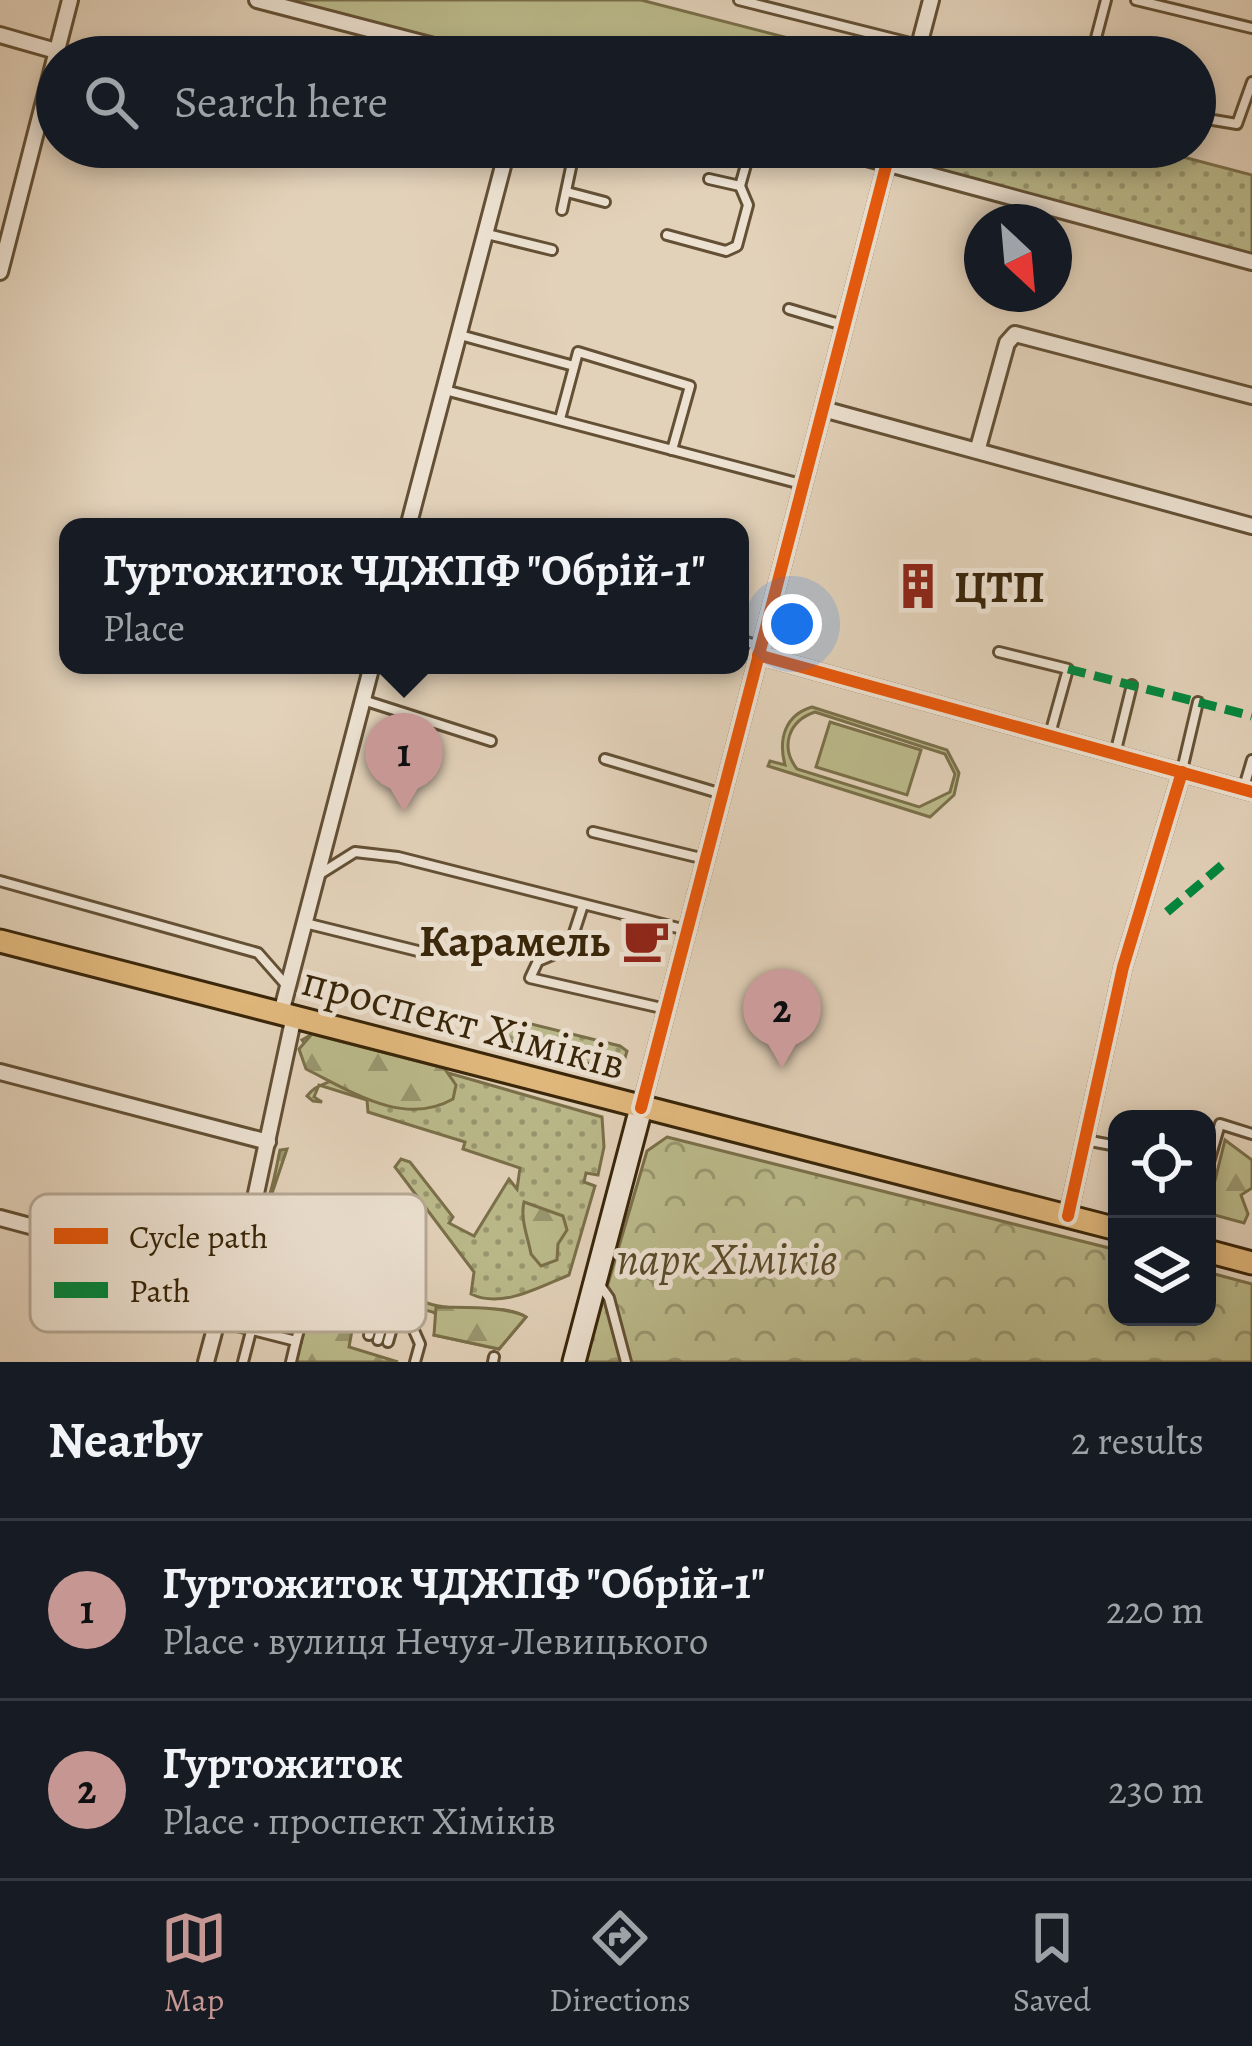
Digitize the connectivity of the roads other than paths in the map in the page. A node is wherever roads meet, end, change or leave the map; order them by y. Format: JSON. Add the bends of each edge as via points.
{"nodes":[{"id":1,"x":70,"y":0,"type":"edge"},
{"id":2,"x":256,"y":0,"type":"edge"},
{"id":3,"x":739,"y":0,"type":"edge"},
{"id":4,"x":788,"y":0,"type":"edge"},
{"id":5,"x":931,"y":0,"type":"edge"},
{"id":6,"x":1106,"y":0,"type":"edge"},
{"id":7,"x":1136,"y":0,"type":"edge"},
{"id":8,"x":786,"y":12,"type":"junction"},
{"id":9,"x":1252,"y":28,"type":"edge"},
{"id":10,"x":0,"y":35,"type":"edge"},
{"id":11,"x":60,"y":36,"type":"edge"},
{"id":12,"x":395,"y":36,"type":"edge"},
{"id":13,"x":867,"y":36,"type":"edge"},
{"id":14,"x":921,"y":36,"type":"edge"},
{"id":15,"x":1097,"y":36,"type":"edge"},
{"id":16,"x":36,"y":45,"type":"edge"},
{"id":17,"x":1252,"y":82,"type":"edge"},
{"id":18,"x":1216,"y":120,"type":"edge"},
{"id":19,"x":36,"y":129,"type":"edge"},
{"id":20,"x":502,"y":168,"type":"edge"},
{"id":21,"x":571,"y":168,"type":"edge"},
{"id":22,"x":745,"y":168,"type":"edge"},
{"id":23,"x":887,"y":168,"type":"edge"},
{"id":24,"x":934,"y":168,"type":"edge"},
{"id":25,"x":709,"y":179,"type":"dead end"},
{"id":26,"x":740,"y":186,"type":"junction"},
{"id":27,"x":567,"y":192,"type":"junction"},
{"id":28,"x":605,"y":202,"type":"dead end"},
{"id":29,"x":562,"y":210,"type":"dead end"},
{"id":30,"x":485,"y":233,"type":"junction"},
{"id":31,"x":667,"y":235,"type":"dead end"},
{"id":32,"x":552,"y":250,"type":"dead end"},
{"id":33,"x":1252,"y":262,"type":"edge"},
{"id":34,"x":0,"y":272,"type":"edge"},
{"id":35,"x":789,"y":310,"type":"dead end"},
{"id":36,"x":845,"y":325,"type":"junction"},
{"id":37,"x":459,"y":335,"type":"junction"},
{"id":38,"x":574,"y":366,"type":"junction"},
{"id":39,"x":444,"y":390,"type":"junction"},
{"id":40,"x":1252,"y":396,"type":"edge"},
{"id":41,"x":823,"y":409,"type":"junction"},
{"id":42,"x":560,"y":418,"type":"junction"},
{"id":43,"x":977,"y":448,"type":"junction"},
{"id":44,"x":672,"y":450,"type":"junction"},
{"id":45,"x":803,"y":484,"type":"junction"},
{"id":46,"x":410,"y":518,"type":"edge"},
{"id":47,"x":1252,"y":526,"type":"edge"},
{"id":48,"x":749,"y":645,"type":"edge"},
{"id":49,"x":759,"y":651,"type":"junction"},
{"id":50,"x":1000,"y":652,"type":"dead end"},
{"id":51,"x":370,"y":674,"type":"edge"},
{"id":52,"x":1132,"y":686,"type":"dead end"},
{"id":53,"x":363,"y":700,"type":"junction"},
{"id":54,"x":1198,"y":702,"type":"dead end"},
{"id":55,"x":1050,"y":736,"type":"junction"},
{"id":56,"x":491,"y":742,"type":"dead end"},
{"id":57,"x":1115,"y":754,"type":"junction"},
{"id":58,"x":605,"y":759,"type":"dead end"},
{"id":59,"x":1252,"y":760,"type":"edge"},
{"id":60,"x":1182,"y":772,"type":"junction"},
{"id":61,"x":1248,"y":790,"type":"edge"},
{"id":62,"x":722,"y":794,"type":"junction"},
{"id":63,"x":593,"y":832,"type":"dead end"},
{"id":64,"x":705,"y":859,"type":"junction"},
{"id":65,"x":317,"y":877,"type":"junction"},
{"id":66,"x":0,"y":881,"type":"edge"},
{"id":67,"x":583,"y":905,"type":"junction"},
{"id":68,"x":305,"y":923,"type":"junction"},
{"id":69,"x":686,"y":930,"type":"junction"},
{"id":70,"x":0,"y":941,"type":"edge"},
{"id":71,"x":430,"y":954,"type":"dead end"},
{"id":72,"x":288,"y":987,"type":"junction"},
{"id":73,"x":666,"y":1009,"type":"junction"},
{"id":74,"x":288,"y":1015,"type":"junction"},
{"id":75,"x":0,"y":1072,"type":"edge"},
{"id":76,"x":641,"y":1108,"type":"junction"},
{"id":77,"x":1252,"y":1134,"type":"edge"},
{"id":78,"x":1216,"y":1138,"type":"edge"},
{"id":79,"x":1084,"y":1139,"type":"junction"},
{"id":80,"x":268,"y":1142,"type":"junction"},
{"id":81,"x":1108,"y":1145,"type":"edge"},
{"id":82,"x":253,"y":1194,"type":"edge"},
{"id":83,"x":1068,"y":1216,"type":"junction"},
{"id":84,"x":0,"y":1218,"type":"edge"},
{"id":85,"x":30,"y":1226,"type":"edge"},
{"id":86,"x":1108,"y":1226,"type":"edge"},
{"id":87,"x":1216,"y":1253,"type":"edge"},
{"id":88,"x":1252,"y":1262,"type":"edge"},
{"id":89,"x":596,"y":1282,"type":"junction"},
{"id":90,"x":214,"y":1332,"type":"edge"},
{"id":91,"x":251,"y":1332,"type":"edge"},
{"id":92,"x":260,"y":1332,"type":"edge"},
{"id":93,"x":299,"y":1332,"type":"edge"},
{"id":94,"x":416,"y":1332,"type":"edge"},
{"id":95,"x":296,"y":1341,"type":"junction"},
{"id":96,"x":206,"y":1362,"type":"edge"},
{"id":97,"x":243,"y":1362,"type":"edge"},
{"id":98,"x":291,"y":1362,"type":"edge"},
{"id":99,"x":415,"y":1362,"type":"edge"},
{"id":100,"x":574,"y":1362,"type":"edge"},
{"id":101,"x":626,"y":1362,"type":"edge"}],
"edges":[{"from":1,"to":11,"type":"street"},
{"from":2,"to":12,"type":"street"},
{"from":3,"to":8,"type":"lane"},
{"from":4,"to":8,"type":"lane"},
{"from":5,"to":14,"type":"street"},
{"from":6,"to":15,"type":"lane"},
{"from":7,"to":9,"type":"lane"},
{"from":8,"to":13,"type":"lane"},
{"from":10,"to":16,"type":"street"},
{"from":17,"to":18,"type":"lane","via":[[1237,124]]},
{"from":19,"to":34,"type":"street"},
{"from":20,"to":30,"type":"street"},
{"from":21,"to":27,"type":"lane"},
{"from":22,"to":26,"type":"lane"},
{"from":23,"to":36,"type":"street"},
{"from":24,"to":33,"type":"street"},
{"from":25,"to":26,"type":"lane"},
{"from":26,"to":31,"type":"lane","via":[[748,205],[737,246],[726,251]]},
{"from":27,"to":28,"type":"lane"},
{"from":27,"to":29,"type":"lane"},
{"from":30,"to":32,"type":"lane"},
{"from":30,"to":37,"type":"street"},
{"from":35,"to":36,"type":"lane"},
{"from":36,"to":41,"type":"street"},
{"from":37,"to":38,"type":"lane"},
{"from":37,"to":39,"type":"street"},
{"from":38,"to":42,"type":"lane"},
{"from":38,"to":44,"type":"lane","via":[[578,352],[690,386]]},
{"from":39,"to":42,"type":"lane"},
{"from":39,"to":46,"type":"street"},
{"from":40,"to":43,"type":"street","via":[[1015,334]]},
{"from":41,"to":43,"type":"street"},
{"from":41,"to":45,"type":"street"},
{"from":42,"to":44,"type":"lane"},
{"from":43,"to":47,"type":"street"},
{"from":44,"to":45,"type":"lane"},
{"from":45,"to":49,"type":"street"},
{"from":48,"to":49,"type":"lane"},
{"from":49,"to":55,"type":"street"},
{"from":49,"to":62,"type":"street"},
{"from":50,"to":55,"type":"lane","via":[[1068,669]]},
{"from":51,"to":53,"type":"street"},
{"from":52,"to":57,"type":"lane"},
{"from":53,"to":56,"type":"lane"},
{"from":53,"to":65,"type":"street"},
{"from":54,"to":60,"type":"lane"},
{"from":55,"to":57,"type":"street"},
{"from":57,"to":60,"type":"street"},
{"from":58,"to":62,"type":"lane"},
{"from":59,"to":61,"type":"lane"},
{"from":60,"to":61,"type":"street"},
{"from":60,"to":79,"type":"street","via":[[1123,967]]},
{"from":62,"to":64,"type":"street"},
{"from":63,"to":64,"type":"lane"},
{"from":64,"to":69,"type":"street"},
{"from":65,"to":67,"type":"lane","via":[[355,852]]},
{"from":65,"to":68,"type":"street"},
{"from":66,"to":72,"type":"lane","via":[[258,953]]},
{"from":67,"to":69,"type":"lane"},
{"from":67,"to":73,"type":"lane","via":[[569,949],[538,961],[530,977]]},
{"from":68,"to":71,"type":"lane"},
{"from":68,"to":72,"type":"street"},
{"from":69,"to":73,"type":"street"},
{"from":70,"to":74,"type":"main road","name":"проспект Хіміків"},
{"from":72,"to":74,"type":"street"},
{"from":73,"to":76,"type":"street"},
{"from":74,"to":76,"type":"main road","name":"проспект Хіміків"},
{"from":74,"to":80,"type":"street"},
{"from":75,"to":80,"type":"street"},
{"from":76,"to":83,"type":"main road","name":"проспект Хіміків"},
{"from":76,"to":89,"type":"main road"},
{"from":77,"to":78,"type":"lane","via":[[1220,1124]]},
{"from":79,"to":81,"type":"lane"},
{"from":79,"to":83,"type":"street"},
{"from":80,"to":82,"type":"street"},
{"from":83,"to":86,"type":"main road","name":"проспект Хіміків"},
{"from":84,"to":85,"type":"street"},
{"from":87,"to":88,"type":"main road"},
{"from":89,"to":100,"type":"main road"},
{"from":89,"to":101,"type":"lane","via":[[609,1298]]},
{"from":90,"to":96,"type":"street"},
{"from":91,"to":97,"type":"lane"},
{"from":92,"to":95,"type":"lane"},
{"from":93,"to":95,"type":"lane"},
{"from":94,"to":99,"type":"lane"},
{"from":95,"to":98,"type":"lane"}]}
